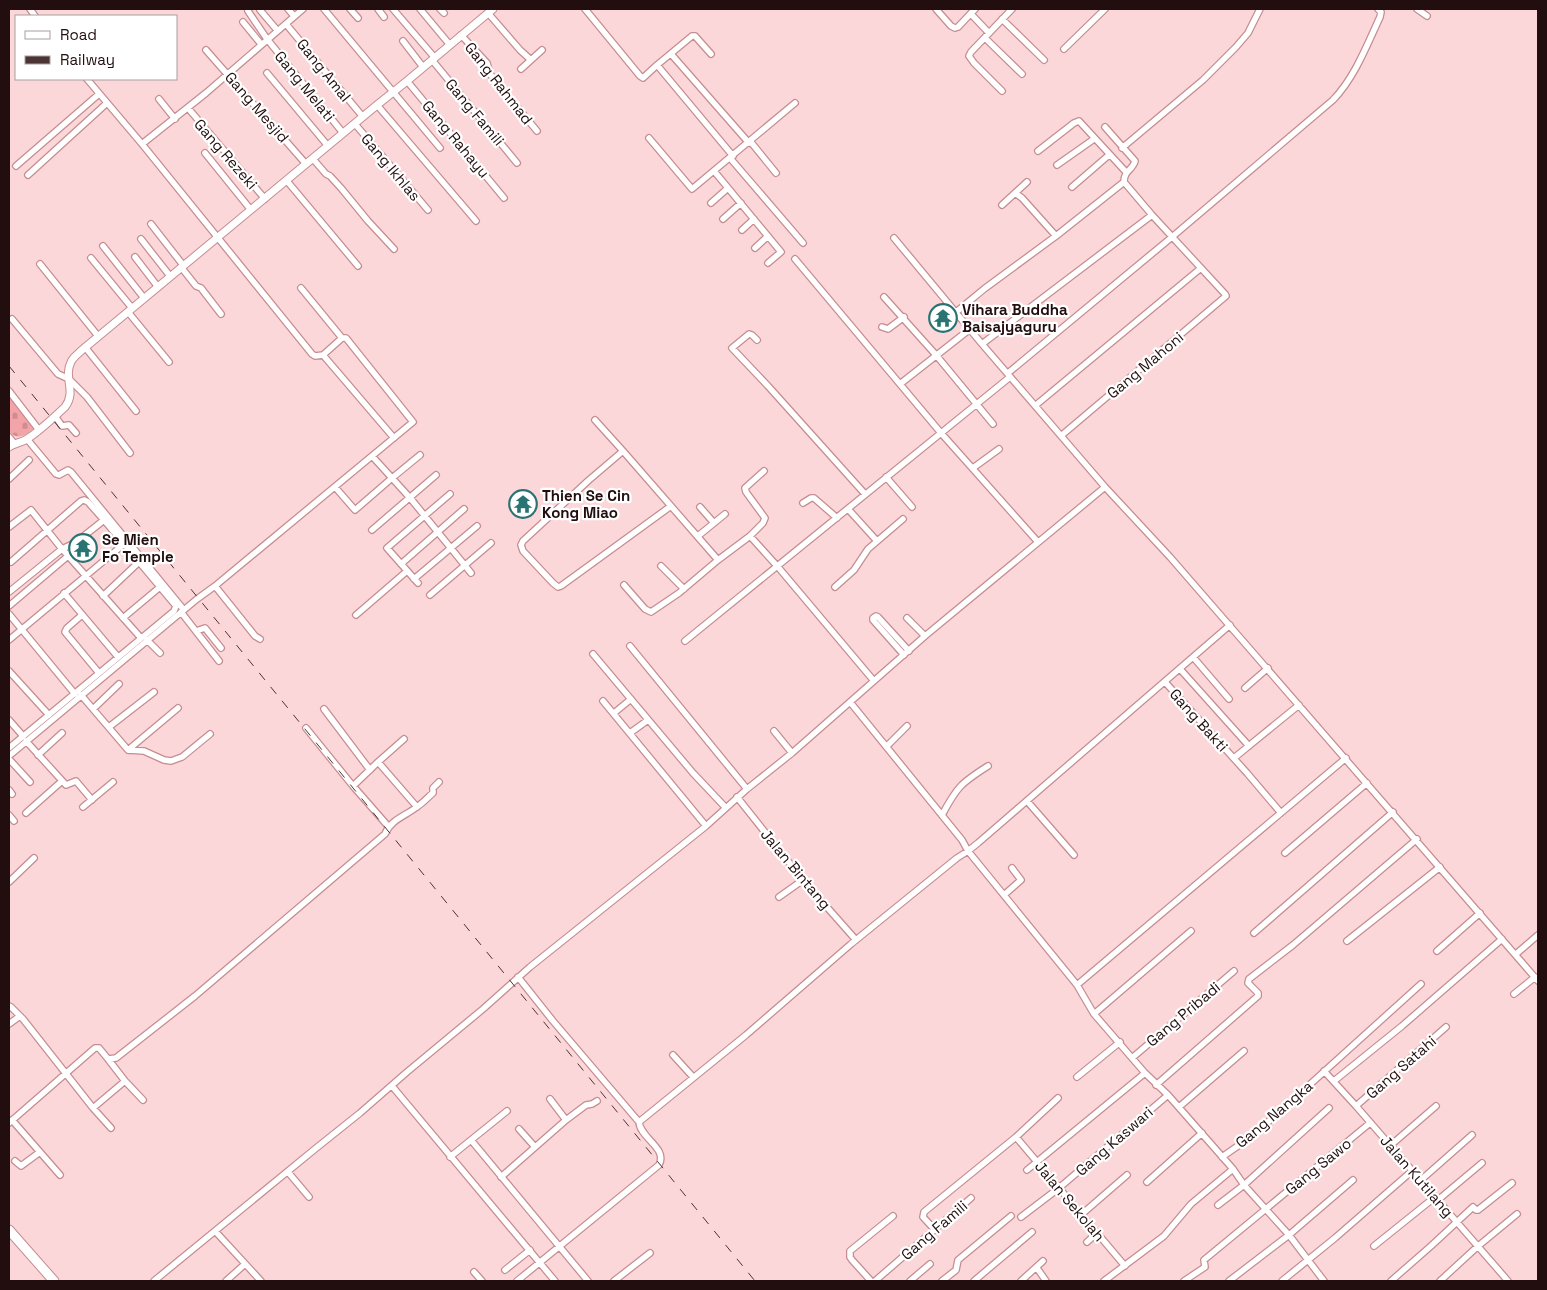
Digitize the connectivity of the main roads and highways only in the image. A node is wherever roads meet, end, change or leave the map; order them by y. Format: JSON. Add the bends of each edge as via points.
{"nodes":[{"id":1,"x":490,"y":11,"type":"edge"},
{"id":2,"x":10,"y":443,"type":"edge"},
{"id":3,"x":9,"y":1230,"type":"edge"},
{"id":4,"x":9,"y":1236,"type":"edge"},
{"id":5,"x":49,"y":1281,"type":"edge"},
{"id":6,"x":54,"y":1281,"type":"edge"}],
"edges":[{"from":1,"to":2,"type":"main road","via":[[85,347],[71,361],[68,373],[70,398],[65,407],[27,439]]},
{"from":3,"to":6,"type":"highway"},
{"from":4,"to":5,"type":"highway"}]}
